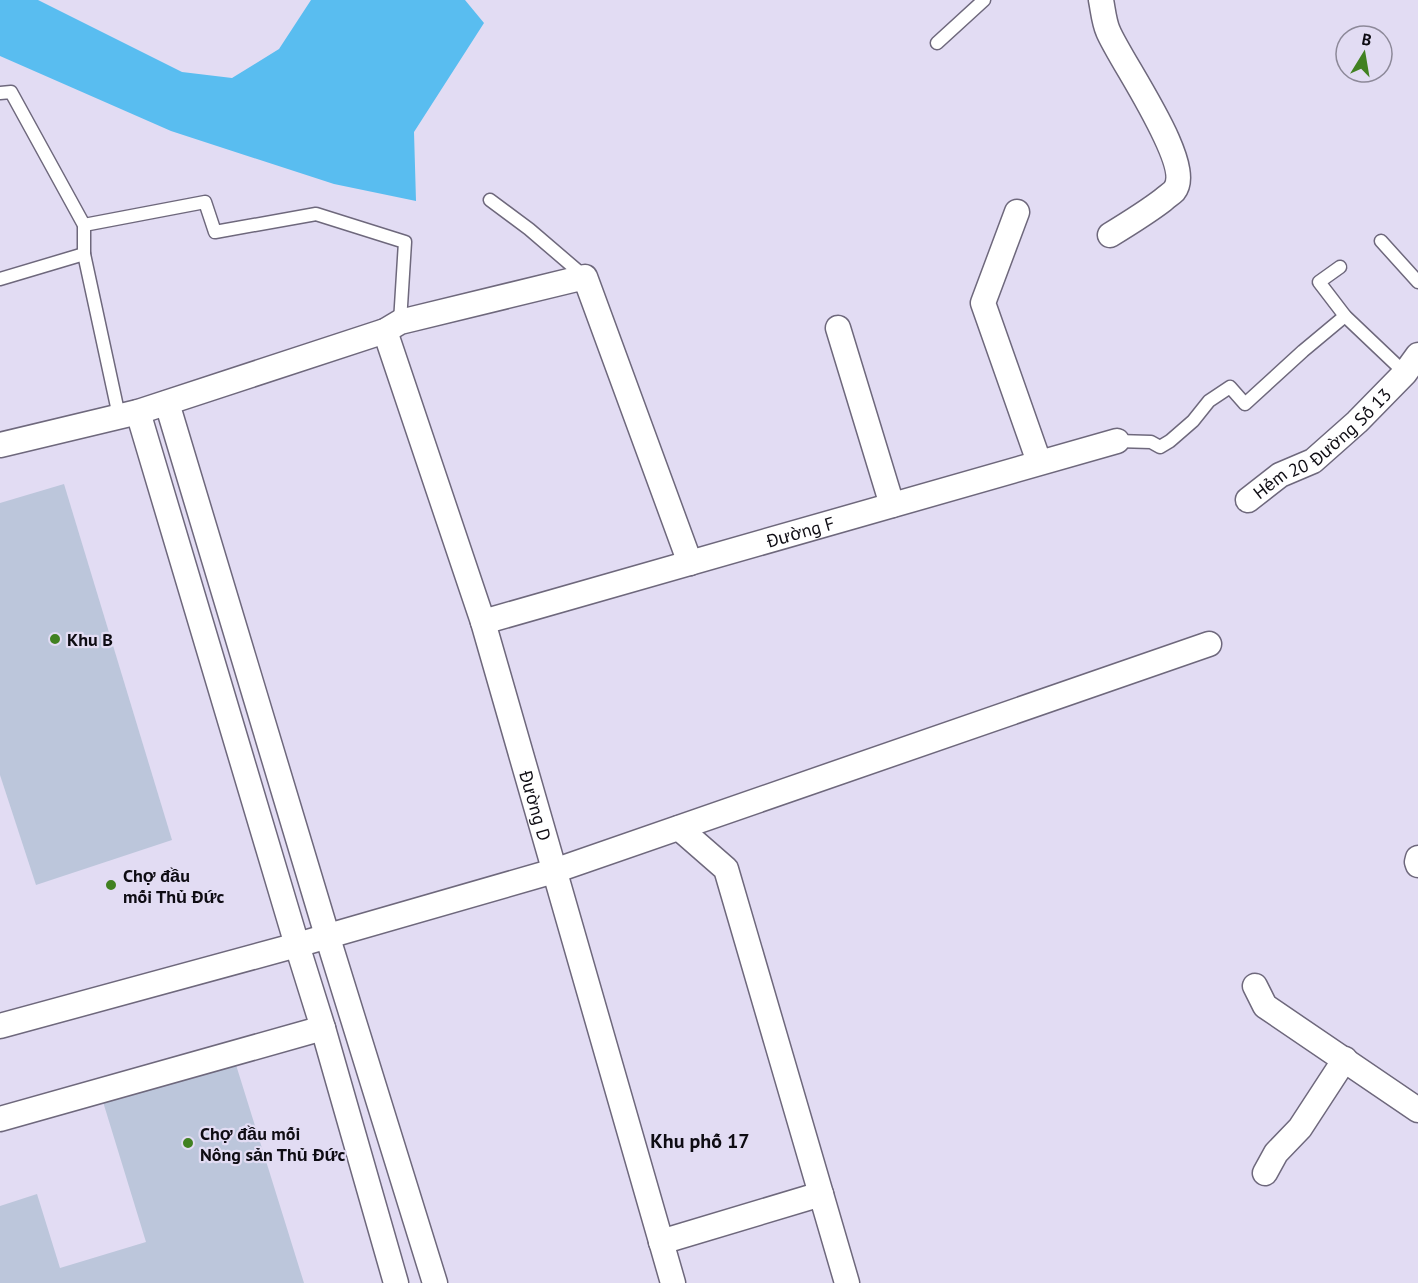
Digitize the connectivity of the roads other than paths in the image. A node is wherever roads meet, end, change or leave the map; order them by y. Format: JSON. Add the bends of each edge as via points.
{"nodes":[{"id":1,"x":984,"y":0,"type":"edge"},
{"id":2,"x":1101,"y":0,"type":"edge"},
{"id":3,"x":937,"y":43,"type":"dead end"},
{"id":4,"x":0,"y":93,"type":"edge"},
{"id":5,"x":490,"y":200,"type":"dead end"},
{"id":6,"x":1017,"y":212,"type":"dead end"},
{"id":7,"x":84,"y":225,"type":"junction"},
{"id":8,"x":1110,"y":235,"type":"dead end"},
{"id":9,"x":1381,"y":241,"type":"dead end"},
{"id":10,"x":84,"y":254,"type":"junction"},
{"id":11,"x":1340,"y":267,"type":"dead end"},
{"id":12,"x":585,"y":277,"type":"junction"},
{"id":13,"x":0,"y":279,"type":"edge"},
{"id":14,"x":1418,"y":282,"type":"edge"},
{"id":15,"x":1345,"y":316,"type":"junction"},
{"id":16,"x":393,"y":326,"type":"junction"},
{"id":17,"x":838,"y":328,"type":"dead end"},
{"id":18,"x":1411,"y":364,"type":"edge"},
{"id":19,"x":167,"y":403,"type":"junction"},
{"id":20,"x":128,"y":414,"type":"junction"},
{"id":21,"x":1117,"y":441,"type":"joint"},
{"id":22,"x":0,"y":445,"type":"edge"},
{"id":23,"x":1038,"y":462,"type":"junction"},
{"id":24,"x":1248,"y":500,"type":"dead end"},
{"id":25,"x":892,"y":505,"type":"junction"},
{"id":26,"x":690,"y":563,"type":"junction"},
{"id":27,"x":483,"y":622,"type":"junction"},
{"id":28,"x":1209,"y":644,"type":"dead end"},
{"id":29,"x":679,"y":828,"type":"junction"},
{"id":30,"x":1418,"y":858,"type":"edge"},
{"id":31,"x":1418,"y":865,"type":"edge"},
{"id":32,"x":554,"y":871,"type":"junction"},
{"id":33,"x":327,"y":935,"type":"junction"},
{"id":34,"x":297,"y":945,"type":"junction"},
{"id":35,"x":1255,"y":986,"type":"dead end"},
{"id":36,"x":0,"y":1026,"type":"edge"},
{"id":37,"x":323,"y":1028,"type":"junction"},
{"id":38,"x":1345,"y":1059,"type":"junction"},
{"id":39,"x":1418,"y":1110,"type":"edge"},
{"id":40,"x":0,"y":1119,"type":"edge"},
{"id":41,"x":1264,"y":1173,"type":"dead end"},
{"id":42,"x":822,"y":1194,"type":"junction"},
{"id":43,"x":661,"y":1242,"type":"junction"},
{"id":44,"x":396,"y":1283,"type":"edge"},
{"id":45,"x":435,"y":1283,"type":"edge"},
{"id":46,"x":673,"y":1283,"type":"edge"},
{"id":47,"x":848,"y":1283,"type":"edge"}],
"edges":[{"from":1,"to":3,"type":"lane"},
{"from":2,"to":8,"type":"street","via":[[1108,31],[1174,152],[1179,173],[1174,191]]},
{"from":4,"to":7,"type":"lane","via":[[11,92]]},
{"from":5,"to":12,"type":"lane"},
{"from":6,"to":23,"type":"street","via":[[983,303]]},
{"from":7,"to":10,"type":"lane"},
{"from":7,"to":16,"type":"lane","via":[[205,202],[215,232],[316,214],[405,242]]},
{"from":9,"to":14,"type":"lane"},
{"from":10,"to":13,"type":"lane"},
{"from":10,"to":20,"type":"lane"},
{"from":11,"to":15,"type":"lane","via":[[1319,282]]},
{"from":12,"to":16,"type":"street"},
{"from":12,"to":26,"type":"street"},
{"from":15,"to":18,"type":"lane"},
{"from":15,"to":21,"type":"lane","via":[[1245,404],[1230,387],[1209,401],[1193,421],[1160,447],[1151,442]]},
{"from":16,"to":19,"type":"street"},
{"from":16,"to":27,"type":"street","name":"Đường D"},
{"from":17,"to":25,"type":"street"},
{"from":18,"to":24,"type":"street","name":"Hẻm 20 Đường Số 13","via":[[1357,422],[1313,461],[1280,475]]},
{"from":19,"to":20,"type":"street"},
{"from":19,"to":33,"type":"street"},
{"from":20,"to":22,"type":"street"},
{"from":20,"to":34,"type":"street"},
{"from":21,"to":23,"type":"street","name":"Đường F"},
{"from":23,"to":25,"type":"street","name":"Đường F"},
{"from":25,"to":26,"type":"street","name":"Đường F"},
{"from":26,"to":27,"type":"street","name":"Đường F"},
{"from":27,"to":32,"type":"street","name":"Đường D"},
{"from":28,"to":29,"type":"street"},
{"from":29,"to":32,"type":"street"},
{"from":29,"to":42,"type":"street","via":[[726,869]]},
{"from":30,"to":31,"type":"street"},
{"from":32,"to":33,"type":"street"},
{"from":32,"to":43,"type":"street","name":"Đường D"},
{"from":33,"to":34,"type":"street"},
{"from":33,"to":45,"type":"street"},
{"from":34,"to":36,"type":"street"},
{"from":34,"to":37,"type":"street"},
{"from":35,"to":38,"type":"street","via":[[1265,1006]]},
{"from":37,"to":40,"type":"street"},
{"from":37,"to":44,"type":"street"},
{"from":38,"to":39,"type":"street"},
{"from":38,"to":41,"type":"street","via":[[1300,1128],[1276,1153]]},
{"from":42,"to":43,"type":"street"},
{"from":42,"to":47,"type":"street"},
{"from":43,"to":46,"type":"street","name":"Đường D"}]}
